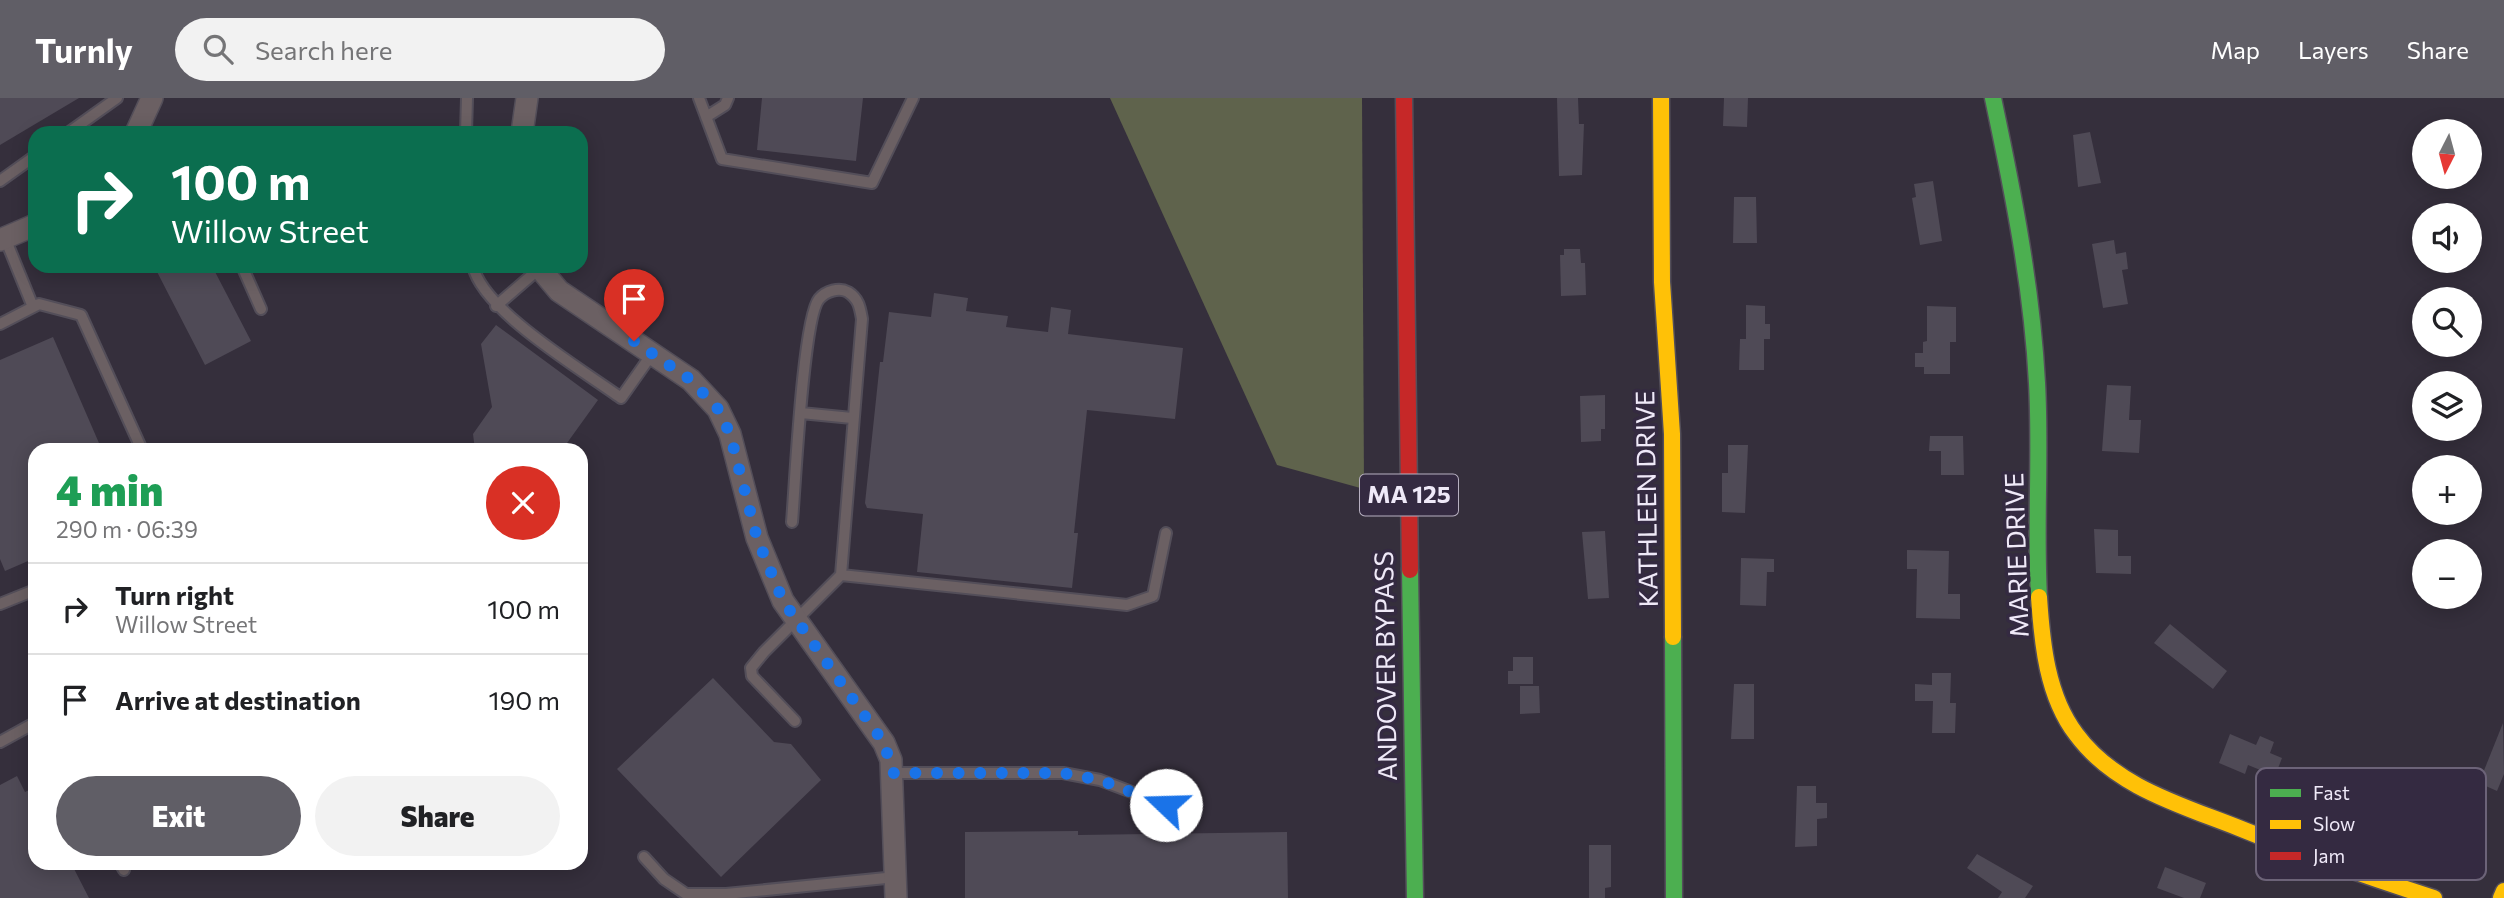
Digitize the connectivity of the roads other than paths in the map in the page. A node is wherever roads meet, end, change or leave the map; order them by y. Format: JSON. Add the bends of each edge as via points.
{"nodes":[{"id":1,"x":117,"y":98,"type":"edge"},
{"id":2,"x":152,"y":98,"type":"edge"},
{"id":3,"x":467,"y":98,"type":"edge"},
{"id":4,"x":527,"y":98,"type":"edge"},
{"id":5,"x":699,"y":98,"type":"edge"},
{"id":6,"x":728,"y":98,"type":"edge"},
{"id":7,"x":913,"y":98,"type":"edge"},
{"id":8,"x":1404,"y":98,"type":"edge"},
{"id":9,"x":1661,"y":98,"type":"edge"},
{"id":10,"x":1993,"y":98,"type":"edge"},
{"id":11,"x":706,"y":117,"type":"junction"},
{"id":12,"x":78,"y":126,"type":"edge"},
{"id":13,"x":139,"y":126,"type":"edge"},
{"id":14,"x":466,"y":126,"type":"edge"},
{"id":15,"x":523,"y":126,"type":"edge"},
{"id":16,"x":28,"y":161,"type":"edge"},
{"id":17,"x":0,"y":181,"type":"edge"},
{"id":18,"x":28,"y":228,"type":"edge"},
{"id":19,"x":3,"y":239,"type":"edge"},
{"id":20,"x":245,"y":273,"type":"edge"},
{"id":21,"x":474,"y":273,"type":"edge"},
{"id":22,"x":532,"y":273,"type":"edge"},
{"id":23,"x":544,"y":273,"type":"edge"},
{"id":24,"x":496,"y":306,"type":"junction"},
{"id":25,"x":33,"y":307,"type":"junction"},
{"id":26,"x":261,"y":309,"type":"dead end"},
{"id":27,"x":0,"y":324,"type":"edge"},
{"id":28,"x":652,"y":354,"type":"junction"},
{"id":29,"x":802,"y":413,"type":"junction"},
{"id":30,"x":852,"y":418,"type":"junction"},
{"id":31,"x":139,"y":443,"type":"edge"},
{"id":32,"x":792,"y":522,"type":"dead end"},
{"id":33,"x":1166,"y":533,"type":"dead end"},
{"id":34,"x":841,"y":575,"type":"junction"},
{"id":35,"x":28,"y":593,"type":"edge"},
{"id":36,"x":0,"y":604,"type":"edge"},
{"id":37,"x":795,"y":621,"type":"junction"},
{"id":38,"x":795,"y":721,"type":"dead end"},
{"id":39,"x":28,"y":727,"type":"edge"},
{"id":40,"x":0,"y":742,"type":"edge"},
{"id":41,"x":893,"y":773,"type":"junction"},
{"id":42,"x":1166,"y":805,"type":"dead end"},
{"id":43,"x":2256,"y":835,"type":"edge"},
{"id":44,"x":644,"y":857,"type":"dead end"},
{"id":45,"x":2382,"y":880,"type":"edge"},
{"id":46,"x":896,"y":887,"type":"edge"},
{"id":47,"x":2504,"y":891,"type":"edge"},
{"id":48,"x":1415,"y":898,"type":"edge"},
{"id":49,"x":1674,"y":898,"type":"edge"},
{"id":50,"x":2434,"y":898,"type":"edge"},
{"id":51,"x":2501,"y":898,"type":"edge"}],
"edges":[{"from":1,"to":12,"type":"lane"},
{"from":2,"to":13,"type":"street"},
{"from":3,"to":14,"type":"lane"},
{"from":4,"to":15,"type":"street"},
{"from":5,"to":11,"type":"lane"},
{"from":6,"to":11,"type":"lane","via":[[725,106]]},
{"from":7,"to":11,"type":"lane","via":[[872,183],[722,159]]},
{"from":8,"to":48,"type":"street","name":"ANDOVER BYPASS","number":"MA 125"},
{"from":9,"to":49,"type":"street","name":"KATHLEEN DRIVE","via":[[1662,282],[1672,434]]},
{"from":10,"to":43,"type":"street","name":"MARIE DRIVE","via":[[2033,327],[2040,475],[2039,605],[2051,680],[2063,713],[2097,759],[2145,790]]},
{"from":16,"to":17,"type":"lane"},
{"from":18,"to":19,"type":"street"},
{"from":19,"to":25,"type":"lane"},
{"from":20,"to":26,"type":"lane"},
{"from":21,"to":24,"type":"lane"},
{"from":22,"to":24,"type":"lane"},
{"from":23,"to":28,"type":"street","via":[[559,291]]},
{"from":24,"to":28,"type":"lane","via":[[621,398]]},
{"from":25,"to":27,"type":"lane"},
{"from":25,"to":31,"type":"lane","via":[[39,304],[81,315]]},
{"from":28,"to":37,"type":"street","via":[[691,380],[718,409],[730,434],[757,538]]},
{"from":29,"to":30,"type":"lane"},
{"from":29,"to":30,"type":"lane","via":[[806,356],[818,300],[832,290],[843,290],[854,296],[862,319]]},
{"from":29,"to":32,"type":"lane"},
{"from":30,"to":34,"type":"lane"},
{"from":33,"to":34,"type":"lane","via":[[1153,596],[1127,605]]},
{"from":34,"to":37,"type":"lane"},
{"from":35,"to":36,"type":"lane"},
{"from":37,"to":38,"type":"lane","via":[[751,668],[752,676]]},
{"from":37,"to":41,"type":"street","via":[[884,743]]},
{"from":39,"to":40,"type":"lane"},
{"from":41,"to":42,"type":"lane","via":[[1063,773],[1100,780]]},
{"from":41,"to":46,"type":"street"},
{"from":44,"to":46,"type":"lane","via":[[686,894]]},
{"from":45,"to":50,"type":"street","name":"MARIE DRIVE"},
{"from":47,"to":51,"type":"street"}]}
